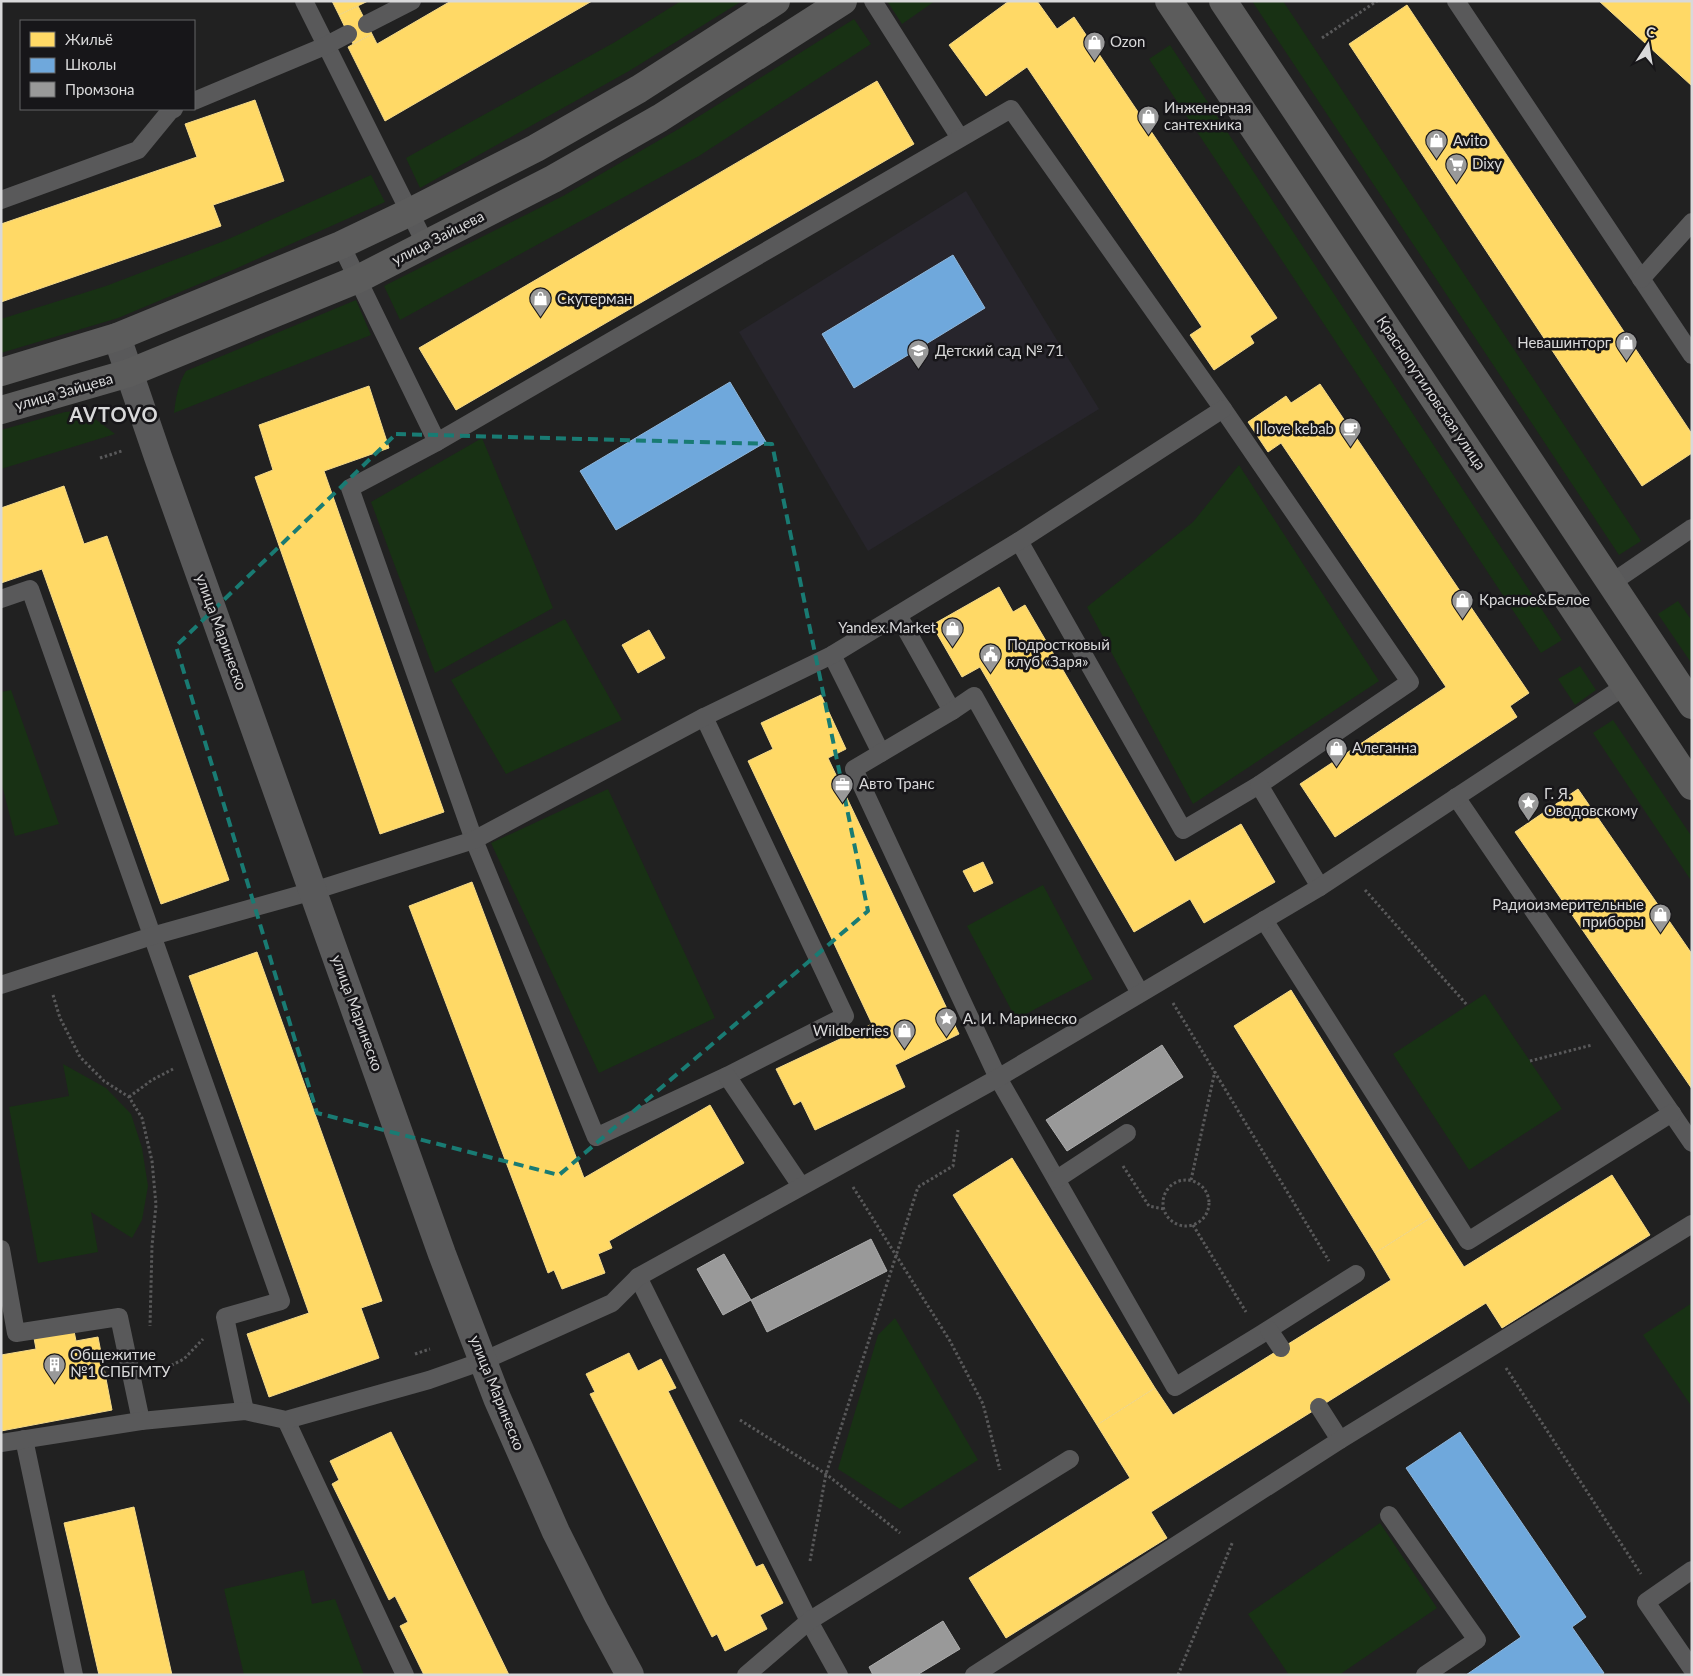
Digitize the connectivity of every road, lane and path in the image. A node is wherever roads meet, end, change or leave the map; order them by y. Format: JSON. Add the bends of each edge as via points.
{"nodes":[{"id":1,"x":304,"y":1,"type":"edge"},
{"id":2,"x":412,"y":1,"type":"edge"},
{"id":3,"x":776,"y":1,"type":"edge"},
{"id":4,"x":843,"y":1,"type":"edge"},
{"id":5,"x":873,"y":1,"type":"edge"},
{"id":6,"x":1169,"y":1,"type":"edge"},
{"id":7,"x":1223,"y":1,"type":"edge"},
{"id":8,"x":1377,"y":1,"type":"edge"},
{"id":9,"x":1456,"y":1,"type":"edge"},
{"id":10,"x":367,"y":24,"type":"dead end"},
{"id":11,"x":348,"y":34,"type":"dead end"},
{"id":12,"x":1322,"y":38,"type":"dead end"},
{"id":13,"x":325,"y":46,"type":"junction"},
{"id":14,"x":195,"y":101,"type":"edge"},
{"id":15,"x":170,"y":110,"type":"edge"},
{"id":16,"x":960,"y":138,"type":"junction"},
{"id":17,"x":1,"y":200,"type":"edge"},
{"id":18,"x":408,"y":213,"type":"junction"},
{"id":19,"x":1692,"y":222,"type":"edge"},
{"id":20,"x":341,"y":245,"type":"junction"},
{"id":21,"x":426,"y":245,"type":"junction"},
{"id":22,"x":358,"y":278,"type":"junction"},
{"id":23,"x":1641,"y":279,"type":"junction"},
{"id":24,"x":118,"y":337,"type":"junction"},
{"id":25,"x":1692,"y":356,"type":"edge"},
{"id":26,"x":1,"y":372,"type":"edge"},
{"id":27,"x":129,"y":373,"type":"junction"},
{"id":28,"x":1224,"y":409,"type":"junction"},
{"id":29,"x":1,"y":410,"type":"edge"},
{"id":30,"x":437,"y":442,"type":"junction"},
{"id":31,"x":128,"y":450,"type":"dead end"},
{"id":32,"x":100,"y":458,"type":"dead end"},
{"id":33,"x":1692,"y":528,"type":"edge"},
{"id":34,"x":1019,"y":541,"type":"junction"},
{"id":35,"x":1610,"y":584,"type":"junction"},
{"id":36,"x":1,"y":599,"type":"edge"},
{"id":37,"x":898,"y":615,"type":"junction"},
{"id":38,"x":832,"y":655,"type":"junction"},
{"id":39,"x":1625,"y":686,"type":"junction"},
{"id":40,"x":1692,"y":705,"type":"edge"},
{"id":41,"x":952,"y":711,"type":"junction"},
{"id":42,"x":704,"y":717,"type":"junction"},
{"id":43,"x":881,"y":753,"type":"junction"},
{"id":44,"x":1259,"y":785,"type":"junction"},
{"id":45,"x":1692,"y":786,"type":"edge"},
{"id":46,"x":1456,"y":797,"type":"junction"},
{"id":47,"x":474,"y":840,"type":"junction"},
{"id":48,"x":1346,"y":869,"type":"junction"},
{"id":49,"x":1320,"y":887,"type":"junction"},
{"id":50,"x":313,"y":891,"type":"junction"},
{"id":51,"x":1264,"y":920,"type":"junction"},
{"id":52,"x":152,"y":936,"type":"junction"},
{"id":53,"x":46,"y":971,"type":"junction"},
{"id":54,"x":1160,"y":981,"type":"junction"},
{"id":55,"x":1,"y":986,"type":"edge"},
{"id":56,"x":1140,"y":993,"type":"junction"},
{"id":57,"x":1466,"y":1006,"type":"dead end"},
{"id":58,"x":1620,"y":1038,"type":"junction"},
{"id":59,"x":194,"y":1057,"type":"junction"},
{"id":60,"x":1530,"y":1061,"type":"dead end"},
{"id":61,"x":1215,"y":1071,"type":"junction"},
{"id":62,"x":727,"y":1076,"type":"junction"},
{"id":63,"x":998,"y":1078,"type":"junction"},
{"id":64,"x":129,"y":1097,"type":"junction"},
{"id":65,"x":952,"y":1103,"type":"junction"},
{"id":66,"x":1672,"y":1114,"type":"junction"},
{"id":67,"x":1127,"y":1133,"type":"dead end"},
{"id":68,"x":1692,"y":1143,"type":"edge"},
{"id":69,"x":1109,"y":1145,"type":"junction"},
{"id":70,"x":840,"y":1165,"type":"junction"},
{"id":71,"x":1057,"y":1178,"type":"junction"},
{"id":72,"x":1191,"y":1180,"type":"junction"},
{"id":73,"x":802,"y":1186,"type":"junction"},
{"id":74,"x":1164,"y":1210,"type":"junction"},
{"id":75,"x":1692,"y":1224,"type":"edge"},
{"id":76,"x":1192,"y":1225,"type":"junction"},
{"id":77,"x":1,"y":1249,"type":"edge"},
{"id":78,"x":896,"y":1256,"type":"junction"},
{"id":79,"x":638,"y":1277,"type":"junction"},
{"id":80,"x":1349,"y":1278,"type":"joint"},
{"id":81,"x":225,"y":1317,"type":"junction"},
{"id":82,"x":150,"y":1330,"type":"dead end"},
{"id":83,"x":1265,"y":1332,"type":"junction"},
{"id":84,"x":1492,"y":1347,"type":"junction"},
{"id":85,"x":1281,"y":1348,"type":"dead end"},
{"id":86,"x":483,"y":1361,"type":"junction"},
{"id":87,"x":133,"y":1385,"type":"junction"},
{"id":88,"x":1319,"y":1408,"type":"dead end"},
{"id":89,"x":244,"y":1411,"type":"junction"},
{"id":90,"x":736,"y":1416,"type":"dead end"},
{"id":91,"x":286,"y":1420,"type":"junction"},
{"id":92,"x":141,"y":1421,"type":"junction"},
{"id":93,"x":24,"y":1439,"type":"junction"},
{"id":94,"x":1340,"y":1440,"type":"junction"},
{"id":95,"x":1,"y":1443,"type":"edge"},
{"id":96,"x":1070,"y":1459,"type":"dead end"},
{"id":97,"x":826,"y":1474,"type":"junction"},
{"id":98,"x":1007,"y":1498,"type":"junction"},
{"id":99,"x":1389,"y":1515,"type":"dead end"},
{"id":100,"x":1234,"y":1541,"type":"dead end"},
{"id":101,"x":922,"y":1550,"type":"junction"},
{"id":102,"x":1692,"y":1570,"type":"edge"},
{"id":103,"x":1655,"y":1596,"type":"junction"},
{"id":104,"x":805,"y":1614,"type":"junction"},
{"id":105,"x":1692,"y":1669,"type":"edge"},
{"id":106,"x":74,"y":1675,"type":"edge"},
{"id":107,"x":405,"y":1675,"type":"edge"},
{"id":108,"x":630,"y":1675,"type":"edge"},
{"id":109,"x":746,"y":1675,"type":"edge"},
{"id":110,"x":839,"y":1675,"type":"edge"},
{"id":111,"x":974,"y":1675,"type":"edge"},
{"id":112,"x":1178,"y":1675,"type":"edge"},
{"id":113,"x":1425,"y":1675,"type":"edge"}],
"edges":[{"from":1,"to":13,"type":"lane"},
{"from":2,"to":10,"type":"lane"},
{"from":3,"to":18,"type":"street","via":[[630,94],[536,148]]},
{"from":4,"to":21,"type":"street","name":"улица Зайцева","via":[[660,118],[553,179]]},
{"from":5,"to":16,"type":"lane"},
{"from":6,"to":39,"type":"street","name":"Краснопутиловская улица"},
{"from":7,"to":35,"type":"street"},
{"from":8,"to":12,"type":"path"},
{"from":9,"to":23,"type":"lane"},
{"from":11,"to":13,"type":"lane"},
{"from":13,"to":14,"type":"lane"},
{"from":13,"to":18,"type":"lane"},
{"from":15,"to":17,"type":"lane","via":[[138,150]]},
{"from":16,"to":28,"type":"lane","via":[[1011,109]]},
{"from":16,"to":30,"type":"lane"},
{"from":18,"to":20,"type":"street"},
{"from":18,"to":21,"type":"lane"},
{"from":19,"to":23,"type":"lane"},
{"from":20,"to":22,"type":"lane"},
{"from":20,"to":24,"type":"street"},
{"from":21,"to":22,"type":"street","name":"улица Зайцева"},
{"from":22,"to":27,"type":"street","name":"улица Зайцева"},
{"from":22,"to":30,"type":"lane"},
{"from":23,"to":25,"type":"lane"},
{"from":24,"to":26,"type":"street"},
{"from":24,"to":27,"type":"street","name":"улица Маринеско"},
{"from":27,"to":29,"type":"street","name":"улица Зайцева"},
{"from":27,"to":50,"type":"street","name":"улица Маринеско"},
{"from":28,"to":34,"type":"lane"},
{"from":28,"to":44,"type":"lane","via":[[1410,682]]},
{"from":30,"to":47,"type":"lane","via":[[350,488]]},
{"from":31,"to":32,"type":"path"},
{"from":33,"to":35,"type":"lane"},
{"from":34,"to":37,"type":"lane"},
{"from":34,"to":44,"type":"lane","via":[[1183,830]]},
{"from":35,"to":40,"type":"street"},
{"from":36,"to":52,"type":"lane","via":[[30,589]]},
{"from":37,"to":38,"type":"lane"},
{"from":37,"to":41,"type":"lane"},
{"from":38,"to":42,"type":"lane"},
{"from":38,"to":43,"type":"lane"},
{"from":39,"to":45,"type":"street","name":"Краснопутиловская улица"},
{"from":39,"to":46,"type":"lane"},
{"from":41,"to":43,"type":"lane"},
{"from":41,"to":56,"type":"lane","via":[[974,696]]},
{"from":42,"to":47,"type":"lane"},
{"from":42,"to":62,"type":"lane","via":[[845,1016]]},
{"from":43,"to":63,"type":"lane","via":[[854,769]]},
{"from":44,"to":49,"type":"lane"},
{"from":46,"to":48,"type":"lane"},
{"from":46,"to":58,"type":"lane"},
{"from":47,"to":50,"type":"lane"},
{"from":47,"to":62,"type":"lane","via":[[596,1137]]},
{"from":48,"to":49,"type":"lane"},
{"from":48,"to":57,"type":"path"},
{"from":49,"to":51,"type":"lane"},
{"from":50,"to":52,"type":"lane"},
{"from":50,"to":86,"type":"street","name":"улица Маринеско"},
{"from":51,"to":54,"type":"lane"},
{"from":51,"to":66,"type":"lane","via":[[1468,1242]]},
{"from":52,"to":53,"type":"lane"},
{"from":52,"to":59,"type":"lane"},
{"from":53,"to":55,"type":"lane"},
{"from":53,"to":64,"type":"path","via":[[60,1018],[80,1057],[104,1081]]},
{"from":54,"to":56,"type":"lane"},
{"from":54,"to":61,"type":"path"},
{"from":56,"to":63,"type":"lane"},
{"from":58,"to":60,"type":"path"},
{"from":58,"to":66,"type":"lane"},
{"from":59,"to":64,"type":"path"},
{"from":59,"to":81,"type":"lane","via":[[281,1301]]},
{"from":61,"to":72,"type":"path"},
{"from":61,"to":80,"type":"path"},
{"from":62,"to":73,"type":"lane"},
{"from":63,"to":65,"type":"lane"},
{"from":63,"to":71,"type":"lane"},
{"from":64,"to":82,"type":"path","via":[[142,1118],[152,1161],[156,1205]]},
{"from":65,"to":70,"type":"lane"},
{"from":65,"to":78,"type":"path","via":[[958,1127],[953,1166],[918,1187]]},
{"from":66,"to":68,"type":"lane"},
{"from":67,"to":69,"type":"lane"},
{"from":69,"to":71,"type":"lane"},
{"from":69,"to":74,"type":"path","via":[[1149,1206]]},
{"from":70,"to":73,"type":"lane"},
{"from":70,"to":78,"type":"path"},
{"from":71,"to":83,"type":"lane","via":[[1174,1387]]},
{"from":72,"to":74,"type":"path","via":[[1179,1180],[1169,1187],[1163,1197]]},
{"from":72,"to":76,"type":"path","via":[[1202,1186],[1208,1196],[1208,1208],[1203,1218]]},
{"from":73,"to":79,"type":"lane"},
{"from":74,"to":76,"type":"path","via":[[1170,1220]]},
{"from":75,"to":84,"type":"lane"},
{"from":76,"to":83,"type":"path"},
{"from":77,"to":87,"type":"lane","via":[[16,1333],[119,1317]]},
{"from":78,"to":97,"type":"path"},
{"from":78,"to":98,"type":"path","via":[[950,1341],[983,1404]]},
{"from":79,"to":86,"type":"lane","via":[[612,1303]]},
{"from":79,"to":104,"type":"lane"},
{"from":80,"to":83,"type":"lane"},
{"from":81,"to":87,"type":"path","via":[[184,1358]]},
{"from":81,"to":89,"type":"lane"},
{"from":83,"to":85,"type":"lane"},
{"from":84,"to":94,"type":"lane"},
{"from":84,"to":103,"type":"path"},
{"from":86,"to":91,"type":"lane","via":[[429,1380]]},
{"from":86,"to":108,"type":"street","name":"улица Маринеско","via":[[496,1398],[556,1532]]},
{"from":87,"to":92,"type":"lane"},
{"from":88,"to":94,"type":"lane"},
{"from":89,"to":91,"type":"lane"},
{"from":89,"to":92,"type":"lane"},
{"from":90,"to":97,"type":"path"},
{"from":91,"to":107,"type":"lane"},
{"from":92,"to":93,"type":"lane"},
{"from":93,"to":95,"type":"lane"},
{"from":93,"to":106,"type":"lane"},
{"from":94,"to":111,"type":"lane"},
{"from":96,"to":98,"type":"lane"},
{"from":97,"to":101,"type":"path"},
{"from":97,"to":104,"type":"path"},
{"from":98,"to":101,"type":"lane"},
{"from":99,"to":113,"type":"lane","via":[[1477,1640]]},
{"from":100,"to":112,"type":"path"},
{"from":101,"to":104,"type":"lane"},
{"from":102,"to":103,"type":"lane"},
{"from":103,"to":105,"type":"lane","via":[[1646,1602]]},
{"from":104,"to":109,"type":"lane"},
{"from":104,"to":110,"type":"lane"}]}
